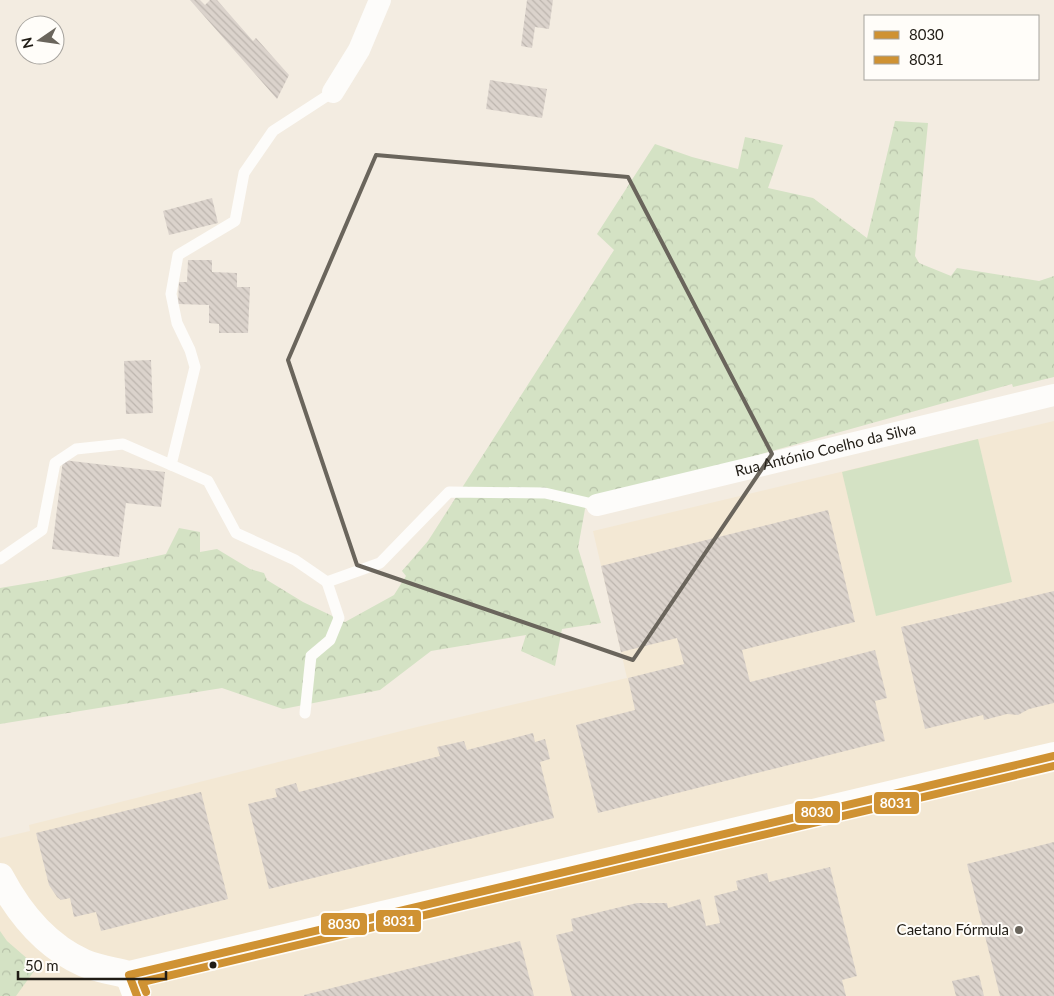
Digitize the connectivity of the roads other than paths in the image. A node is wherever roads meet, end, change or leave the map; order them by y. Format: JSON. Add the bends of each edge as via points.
{"nodes":[{"id":1,"x":380,"y":0,"type":"edge"},
{"id":2,"x":333,"y":92,"type":"joint"},
{"id":3,"x":1054,"y":395,"type":"edge"},
{"id":4,"x":171,"y":465,"type":"junction"},
{"id":5,"x":597,"y":505,"type":"joint"},
{"id":6,"x":0,"y":558,"type":"edge"},
{"id":7,"x":327,"y":582,"type":"junction"},
{"id":8,"x":305,"y":713,"type":"dead end"},
{"id":9,"x":1054,"y":756,"type":"edge"},
{"id":10,"x":0,"y":876,"type":"edge"},
{"id":11,"x":133,"y":986,"type":"edge"}],
"edges":[{"from":1,"to":2,"type":"street","via":[[359,50]]},
{"from":2,"to":4,"type":"lane","via":[[273,131],[244,173],[236,220],[178,256],[171,294],[177,323],[195,367]]},
{"from":3,"to":5,"type":"street","name":"Rua António Coelho da Silva"},
{"from":4,"to":6,"type":"lane","via":[[123,444],[76,449],[55,463],[42,530]]},
{"from":4,"to":7,"type":"lane","via":[[208,480],[236,533],[295,560]]},
{"from":5,"to":7,"type":"lane","via":[[545,494],[449,492],[380,563]]},
{"from":7,"to":8,"type":"lane","via":[[339,618],[330,640],[311,656]]},
{"from":9,"to":11,"type":"street"},
{"from":10,"to":11,"type":"street","via":[[11,899],[44,937],[65,953]]}]}
